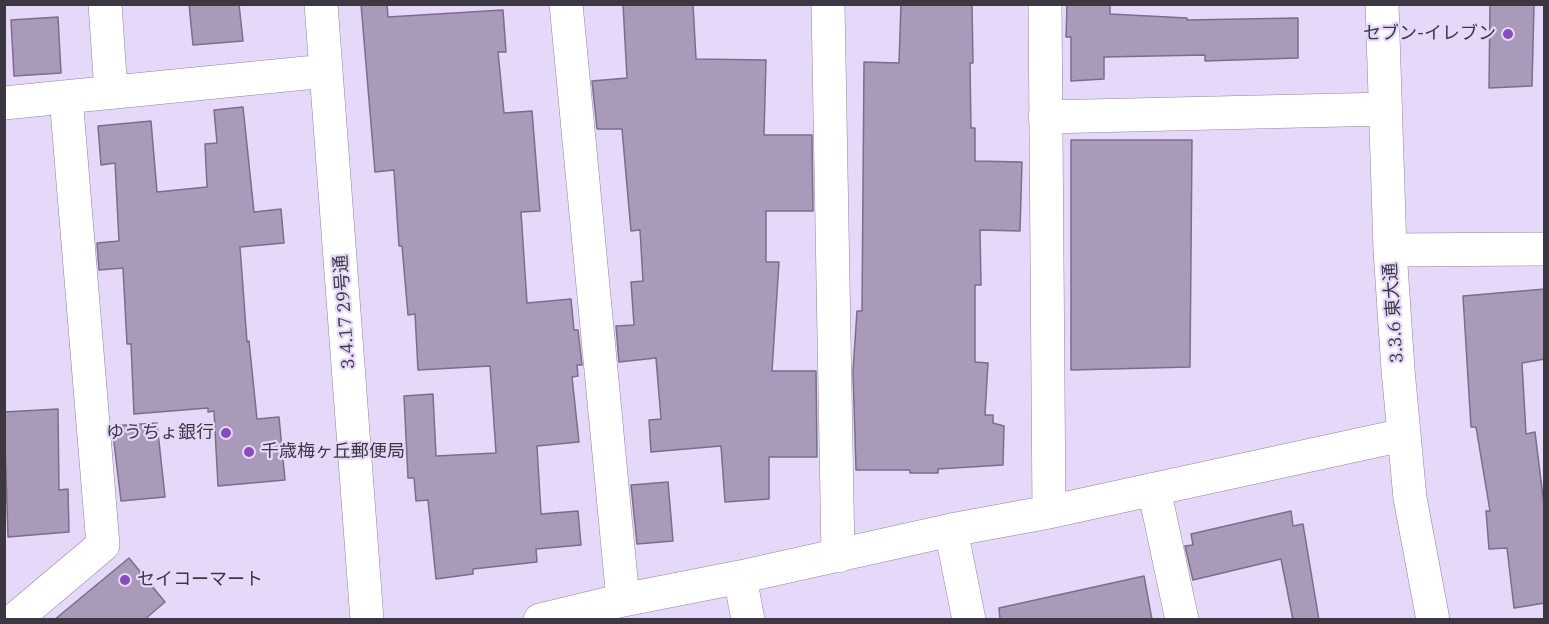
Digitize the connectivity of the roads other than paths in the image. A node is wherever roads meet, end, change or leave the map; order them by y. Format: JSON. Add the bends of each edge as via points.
{"nodes":[{"id":1,"x":105,"y":4,"type":"edge"},
{"id":2,"x":321,"y":4,"type":"edge"},
{"id":3,"x":566,"y":4,"type":"edge"},
{"id":4,"x":828,"y":4,"type":"edge"},
{"id":5,"x":1045,"y":4,"type":"edge"},
{"id":6,"x":1382,"y":4,"type":"edge"},
{"id":7,"x":326,"y":71,"type":"junction"},
{"id":8,"x":111,"y":92,"type":"junction"},
{"id":9,"x":66,"y":97,"type":"junction"},
{"id":10,"x":4,"y":103,"type":"edge"},
{"id":11,"x":1386,"y":109,"type":"junction"},
{"id":12,"x":1046,"y":117,"type":"junction"},
{"id":13,"x":1545,"y":249,"type":"edge"},
{"id":14,"x":1390,"y":250,"type":"junction"},
{"id":15,"x":1403,"y":435,"type":"junction"},
{"id":16,"x":1154,"y":489,"type":"junction"},
{"id":17,"x":1049,"y":512,"type":"junction"},
{"id":18,"x":951,"y":530,"type":"junction"},
{"id":19,"x":837,"y":555,"type":"junction"},
{"id":20,"x":740,"y":577,"type":"junction"},
{"id":21,"x":623,"y":600,"type":"junction"},
{"id":22,"x":14,"y":620,"type":"edge"},
{"id":23,"x":367,"y":620,"type":"edge"},
{"id":24,"x":540,"y":620,"type":"edge"},
{"id":25,"x":748,"y":620,"type":"edge"},
{"id":26,"x":969,"y":620,"type":"edge"},
{"id":27,"x":1182,"y":620,"type":"edge"},
{"id":28,"x":1433,"y":620,"type":"edge"}],
"edges":[{"from":1,"to":8,"type":"street"},
{"from":2,"to":7,"type":"street","name":"3.4.17 29号通"},
{"from":3,"to":21,"type":"street"},
{"from":4,"to":19,"type":"street"},
{"from":5,"to":12,"type":"street"},
{"from":6,"to":11,"type":"street","name":"3.3.6 東大通"},
{"from":7,"to":8,"type":"street"},
{"from":7,"to":23,"type":"street","name":"3.4.17 29号通"},
{"from":8,"to":9,"type":"street"},
{"from":9,"to":10,"type":"street"},
{"from":9,"to":22,"type":"street","via":[[103,545]]},
{"from":11,"to":12,"type":"street"},
{"from":11,"to":14,"type":"street","name":"3.3.6 東大通"},
{"from":12,"to":17,"type":"street"},
{"from":13,"to":14,"type":"street"},
{"from":14,"to":15,"type":"street","name":"3.3.6 東大通"},
{"from":15,"to":16,"type":"street"},
{"from":15,"to":28,"type":"street","name":"3.3.6 東大通","via":[[1410,498]]},
{"from":16,"to":17,"type":"street"},
{"from":16,"to":27,"type":"street"},
{"from":17,"to":18,"type":"street"},
{"from":18,"to":19,"type":"street"},
{"from":18,"to":26,"type":"street"},
{"from":19,"to":20,"type":"street"},
{"from":20,"to":21,"type":"street"},
{"from":20,"to":25,"type":"street"},
{"from":21,"to":24,"type":"street"}]}
